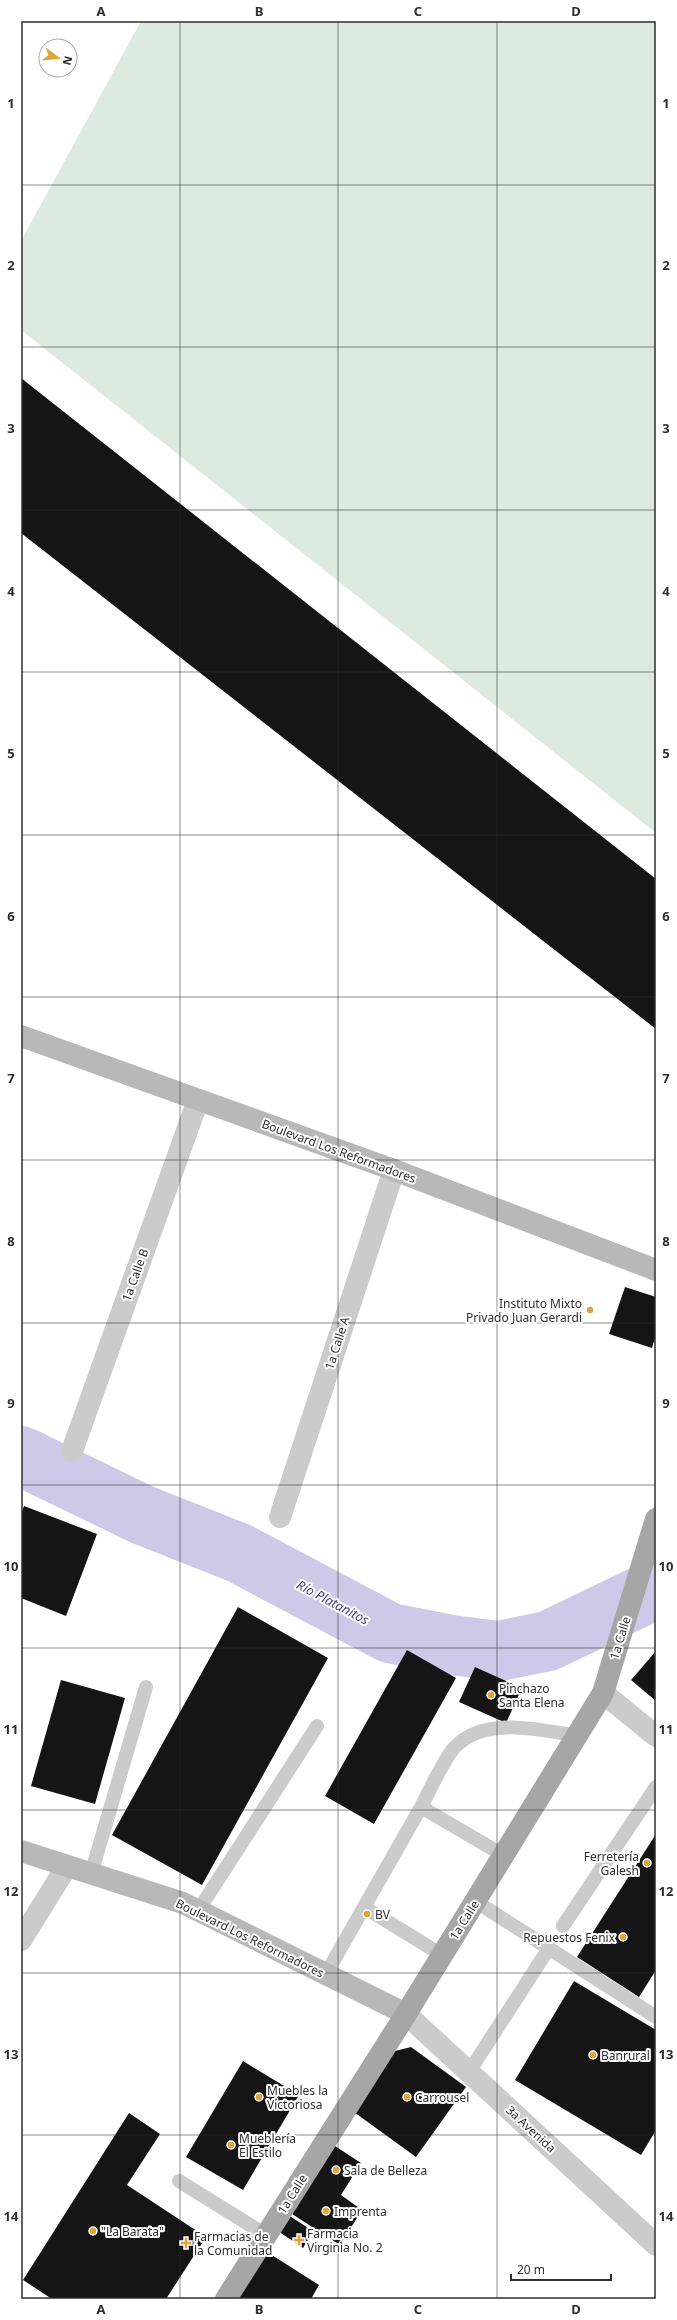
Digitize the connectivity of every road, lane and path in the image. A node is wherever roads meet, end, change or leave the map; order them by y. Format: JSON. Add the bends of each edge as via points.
{"nodes":[{"id":1,"x":21,"y":1036,"type":"edge"},
{"id":2,"x":198,"y":1100,"type":"junction"},
{"id":3,"x":394,"y":1170,"type":"junction"},
{"id":4,"x":656,"y":1270,"type":"edge"},
{"id":5,"x":72,"y":1450,"type":"dead end"},
{"id":6,"x":280,"y":1517,"type":"dead end"},
{"id":7,"x":656,"y":1519,"type":"edge"},
{"id":8,"x":146,"y":1687,"type":"dead end"},
{"id":9,"x":603,"y":1694,"type":"junction"},
{"id":10,"x":317,"y":1726,"type":"dead end"},
{"id":11,"x":578,"y":1736,"type":"junction"},
{"id":12,"x":656,"y":1736,"type":"edge"},
{"id":13,"x":656,"y":1787,"type":"edge"},
{"id":14,"x":421,"y":1807,"type":"junction"},
{"id":15,"x":21,"y":1851,"type":"edge"},
{"id":16,"x":503,"y":1855,"type":"junction"},
{"id":17,"x":67,"y":1866,"type":"junction"},
{"id":18,"x":91,"y":1874,"type":"junction"},
{"id":19,"x":475,"y":1901,"type":"junction"},
{"id":20,"x":364,"y":1907,"type":"junction"},
{"id":21,"x":198,"y":1911,"type":"junction"},
{"id":22,"x":563,"y":1926,"type":"dead end"},
{"id":23,"x":21,"y":1940,"type":"edge"},
{"id":24,"x":548,"y":1948,"type":"junction"},
{"id":25,"x":442,"y":1955,"type":"junction"},
{"id":26,"x":326,"y":1974,"type":"junction"},
{"id":27,"x":406,"y":2014,"type":"junction"},
{"id":28,"x":656,"y":2017,"type":"edge"},
{"id":29,"x":469,"y":2072,"type":"junction"},
{"id":30,"x":179,"y":2182,"type":"dead end"},
{"id":31,"x":266,"y":2235,"type":"junction"},
{"id":32,"x":656,"y":2246,"type":"edge"},
{"id":33,"x":226,"y":2299,"type":"edge"}],
"edges":[{"from":1,"to":2,"type":"main road","name":"Boulevard Los Reformadores"},
{"from":2,"to":3,"type":"main road","name":"Boulevard Los Reformadores"},
{"from":2,"to":5,"type":"street","name":"1a Calle B"},
{"from":3,"to":4,"type":"main road","name":"Boulevard Los Reformadores"},
{"from":3,"to":6,"type":"street","name":"1a Calle A"},
{"from":7,"to":9,"type":"main road","name":"1a Calle"},
{"from":8,"to":18,"type":"lane"},
{"from":9,"to":11,"type":"main road","name":"1a Calle"},
{"from":9,"to":12,"type":"street"},
{"from":10,"to":21,"type":"lane"},
{"from":11,"to":14,"type":"lane","via":[[518,1727],[491,1729],[472,1736],[454,1748]]},
{"from":11,"to":16,"type":"main road","name":"1a Calle"},
{"from":13,"to":22,"type":"lane"},
{"from":14,"to":16,"type":"lane"},
{"from":14,"to":20,"type":"lane"},
{"from":15,"to":17,"type":"main road","name":"Boulevard Los Reformadores"},
{"from":16,"to":19,"type":"main road","name":"1a Calle"},
{"from":17,"to":18,"type":"main road","name":"Boulevard Los Reformadores"},
{"from":17,"to":23,"type":"street"},
{"from":18,"to":21,"type":"main road","name":"Boulevard Los Reformadores","via":[[183,1903]]},
{"from":19,"to":24,"type":"lane"},
{"from":19,"to":25,"type":"main road","name":"1a Calle"},
{"from":20,"to":25,"type":"lane"},
{"from":20,"to":26,"type":"lane"},
{"from":21,"to":26,"type":"main road","name":"Boulevard Los Reformadores"},
{"from":24,"to":28,"type":"lane"},
{"from":24,"to":29,"type":"lane"},
{"from":25,"to":27,"type":"main road","name":"1a Calle"},
{"from":26,"to":27,"type":"main road","name":"Boulevard Los Reformadores"},
{"from":27,"to":29,"type":"street","name":"3a Avenida"},
{"from":27,"to":31,"type":"main road","name":"1a Calle"},
{"from":29,"to":32,"type":"street","name":"3a Avenida"},
{"from":30,"to":31,"type":"lane"},
{"from":31,"to":33,"type":"main road","name":"1a Calle"}]}
